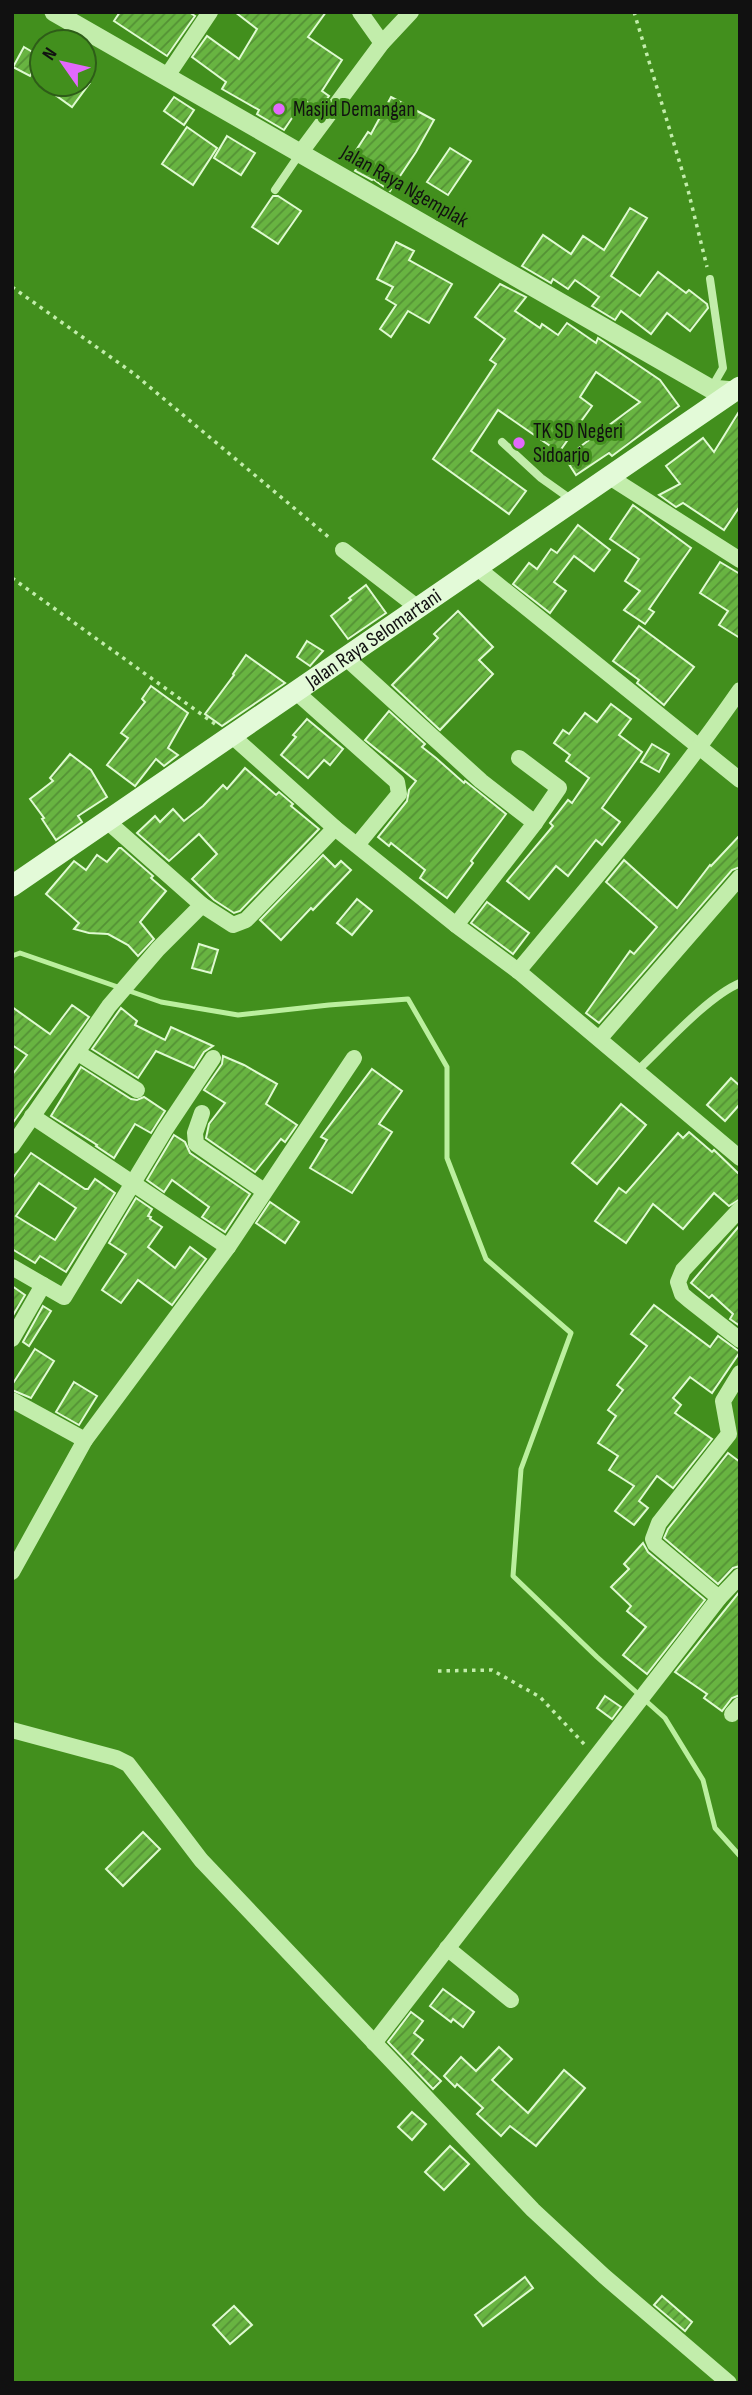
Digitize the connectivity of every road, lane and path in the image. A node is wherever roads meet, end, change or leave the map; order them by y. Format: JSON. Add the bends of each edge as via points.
{"nodes":[{"id":1,"x":54,"y":12,"type":"edge"},
{"id":2,"x":210,"y":12,"type":"edge"},
{"id":3,"x":360,"y":12,"type":"edge"},
{"id":4,"x":411,"y":12,"type":"edge"},
{"id":5,"x":634,"y":12,"type":"edge"},
{"id":6,"x":382,"y":43,"type":"junction"},
{"id":7,"x":167,"y":76,"type":"junction"},
{"id":8,"x":301,"y":152,"type":"junction"},
{"id":9,"x":275,"y":190,"type":"dead end"},
{"id":10,"x":710,"y":279,"type":"joint"},
{"id":11,"x":12,"y":287,"type":"edge"},
{"id":12,"x":711,"y":389,"type":"junction"},
{"id":13,"x":738,"y":391,"type":"edge"},
{"id":14,"x":502,"y":442,"type":"dead end"},
{"id":15,"x":608,"y":475,"type":"junction"},
{"id":16,"x":572,"y":500,"type":"junction"},
{"id":17,"x":343,"y":550,"type":"joint"},
{"id":18,"x":740,"y":560,"type":"edge"},
{"id":19,"x":476,"y":567,"type":"junction"},
{"id":20,"x":12,"y":579,"type":"edge"},
{"id":21,"x":417,"y":607,"type":"junction"},
{"id":22,"x":345,"y":657,"type":"junction"},
{"id":23,"x":740,"y":690,"type":"edge"},
{"id":24,"x":295,"y":691,"type":"junction"},
{"id":25,"x":231,"y":735,"type":"junction"},
{"id":26,"x":700,"y":748,"type":"junction"},
{"id":27,"x":519,"y":758,"type":"dead end"},
{"id":28,"x":740,"y":780,"type":"edge"},
{"id":29,"x":107,"y":821,"type":"junction"},
{"id":30,"x":535,"y":823,"type":"junction"},
{"id":31,"x":335,"y":828,"type":"junction"},
{"id":32,"x":357,"y":845,"type":"junction"},
{"id":33,"x":740,"y":877,"type":"edge"},
{"id":34,"x":14,"y":882,"type":"edge"},
{"id":35,"x":202,"y":905,"type":"junction"},
{"id":36,"x":456,"y":925,"type":"junction"},
{"id":37,"x":518,"y":971,"type":"junction"},
{"id":38,"x":740,"y":983,"type":"edge"},
{"id":39,"x":600,"y":1038,"type":"junction"},
{"id":40,"x":78,"y":1054,"type":"junction"},
{"id":41,"x":213,"y":1058,"type":"dead end"},
{"id":42,"x":354,"y":1058,"type":"dead end"},
{"id":43,"x":637,"y":1071,"type":"junction"},
{"id":44,"x":137,"y":1090,"type":"dead end"},
{"id":45,"x":202,"y":1113,"type":"dead end"},
{"id":46,"x":32,"y":1116,"type":"junction"},
{"id":47,"x":12,"y":1146,"type":"edge"},
{"id":48,"x":740,"y":1158,"type":"edge"},
{"id":49,"x":134,"y":1183,"type":"junction"},
{"id":50,"x":264,"y":1191,"type":"junction"},
{"id":51,"x":740,"y":1209,"type":"edge"},
{"id":52,"x":228,"y":1247,"type":"junction"},
{"id":53,"x":12,"y":1266,"type":"edge"},
{"id":54,"x":43,"y":1285,"type":"junction"},
{"id":55,"x":12,"y":1339,"type":"edge"},
{"id":56,"x":740,"y":1340,"type":"edge"},
{"id":57,"x":740,"y":1373,"type":"edge"},
{"id":58,"x":12,"y":1400,"type":"edge"},
{"id":59,"x":85,"y":1440,"type":"junction"},
{"id":60,"x":12,"y":1572,"type":"edge"},
{"id":61,"x":740,"y":1576,"type":"edge"},
{"id":62,"x":719,"y":1598,"type":"junction"},
{"id":63,"x":439,"y":1671,"type":"dead end"},
{"id":64,"x":12,"y":1730,"type":"edge"},
{"id":65,"x":596,"y":1757,"type":"junction"},
{"id":66,"x":447,"y":1948,"type":"junction"},
{"id":67,"x":511,"y":2000,"type":"dead end"},
{"id":68,"x":374,"y":2043,"type":"junction"},
{"id":69,"x":729,"y":2383,"type":"edge"}],
"edges":[{"from":1,"to":7,"type":"street","name":"Jalan Raya Ngemplak"},
{"from":2,"to":7,"type":"street"},
{"from":3,"to":6,"type":"street"},
{"from":4,"to":6,"type":"street"},
{"from":5,"to":10,"type":"path"},
{"from":6,"to":8,"type":"street"},
{"from":7,"to":8,"type":"street","name":"Jalan Raya Ngemplak"},
{"from":8,"to":9,"type":"lane"},
{"from":8,"to":12,"type":"street","name":"Jalan Raya Ngemplak"},
{"from":10,"to":12,"type":"lane","via":[[723,368]]},
{"from":11,"to":17,"type":"path","via":[[133,373]]},
{"from":12,"to":13,"type":"street","name":"Jalan Raya Ngemplak"},
{"from":13,"to":15,"type":"main road","name":"Jalan Raya Selomartani"},
{"from":14,"to":16,"type":"lane"},
{"from":15,"to":16,"type":"main road","name":"Jalan Raya Selomartani"},
{"from":15,"to":18,"type":"street"},
{"from":16,"to":19,"type":"main road","name":"Jalan Raya Selomartani"},
{"from":17,"to":21,"type":"street"},
{"from":19,"to":21,"type":"main road","name":"Jalan Raya Selomartani"},
{"from":19,"to":26,"type":"street"},
{"from":20,"to":25,"type":"path"},
{"from":21,"to":22,"type":"main road","name":"Jalan Raya Selomartani"},
{"from":22,"to":24,"type":"main road","name":"Jalan Raya Selomartani"},
{"from":22,"to":30,"type":"street"},
{"from":23,"to":26,"type":"street"},
{"from":24,"to":25,"type":"main road","name":"Jalan Raya Selomartani"},
{"from":24,"to":32,"type":"street","via":[[397,782],[399,794]]},
{"from":25,"to":29,"type":"main road","name":"Jalan Raya Selomartani"},
{"from":25,"to":31,"type":"street"},
{"from":26,"to":28,"type":"street"},
{"from":26,"to":37,"type":"street"},
{"from":27,"to":30,"type":"street","via":[[559,788]]},
{"from":29,"to":34,"type":"main road","name":"Jalan Raya Selomartani"},
{"from":29,"to":35,"type":"street"},
{"from":30,"to":36,"type":"street"},
{"from":31,"to":32,"type":"street"},
{"from":31,"to":35,"type":"street","via":[[246,920],[233,925]]},
{"from":32,"to":36,"type":"street"},
{"from":33,"to":39,"type":"street"},
{"from":35,"to":40,"type":"street","via":[[131,979]]},
{"from":36,"to":37,"type":"street"},
{"from":37,"to":39,"type":"street"},
{"from":38,"to":43,"type":"lane","via":[[717,996]]},
{"from":39,"to":43,"type":"street"},
{"from":40,"to":44,"type":"street"},
{"from":40,"to":46,"type":"street"},
{"from":41,"to":49,"type":"street"},
{"from":42,"to":50,"type":"street"},
{"from":43,"to":48,"type":"street"},
{"from":45,"to":50,"type":"street","via":[[196,1144]]},
{"from":46,"to":47,"type":"street"},
{"from":46,"to":49,"type":"street"},
{"from":49,"to":52,"type":"street"},
{"from":49,"to":54,"type":"street","via":[[64,1297]]},
{"from":50,"to":52,"type":"street"},
{"from":51,"to":56,"type":"street","via":[[683,1270],[678,1282],[682,1294]]},
{"from":52,"to":59,"type":"street"},
{"from":53,"to":54,"type":"street"},
{"from":54,"to":55,"type":"street"},
{"from":57,"to":62,"type":"street","via":[[723,1401],[730,1434],[659,1523],[653,1539]]},
{"from":58,"to":59,"type":"street"},
{"from":59,"to":60,"type":"street"},
{"from":61,"to":62,"type":"street"},
{"from":62,"to":65,"type":"street"},
{"from":63,"to":65,"type":"path","via":[[492,1670],[540,1697]]},
{"from":64,"to":68,"type":"street","via":[[128,1763],[201,1860]]},
{"from":65,"to":66,"type":"street"},
{"from":66,"to":67,"type":"street"},
{"from":66,"to":68,"type":"street"},
{"from":68,"to":69,"type":"street","via":[[533,2210]]}]}
